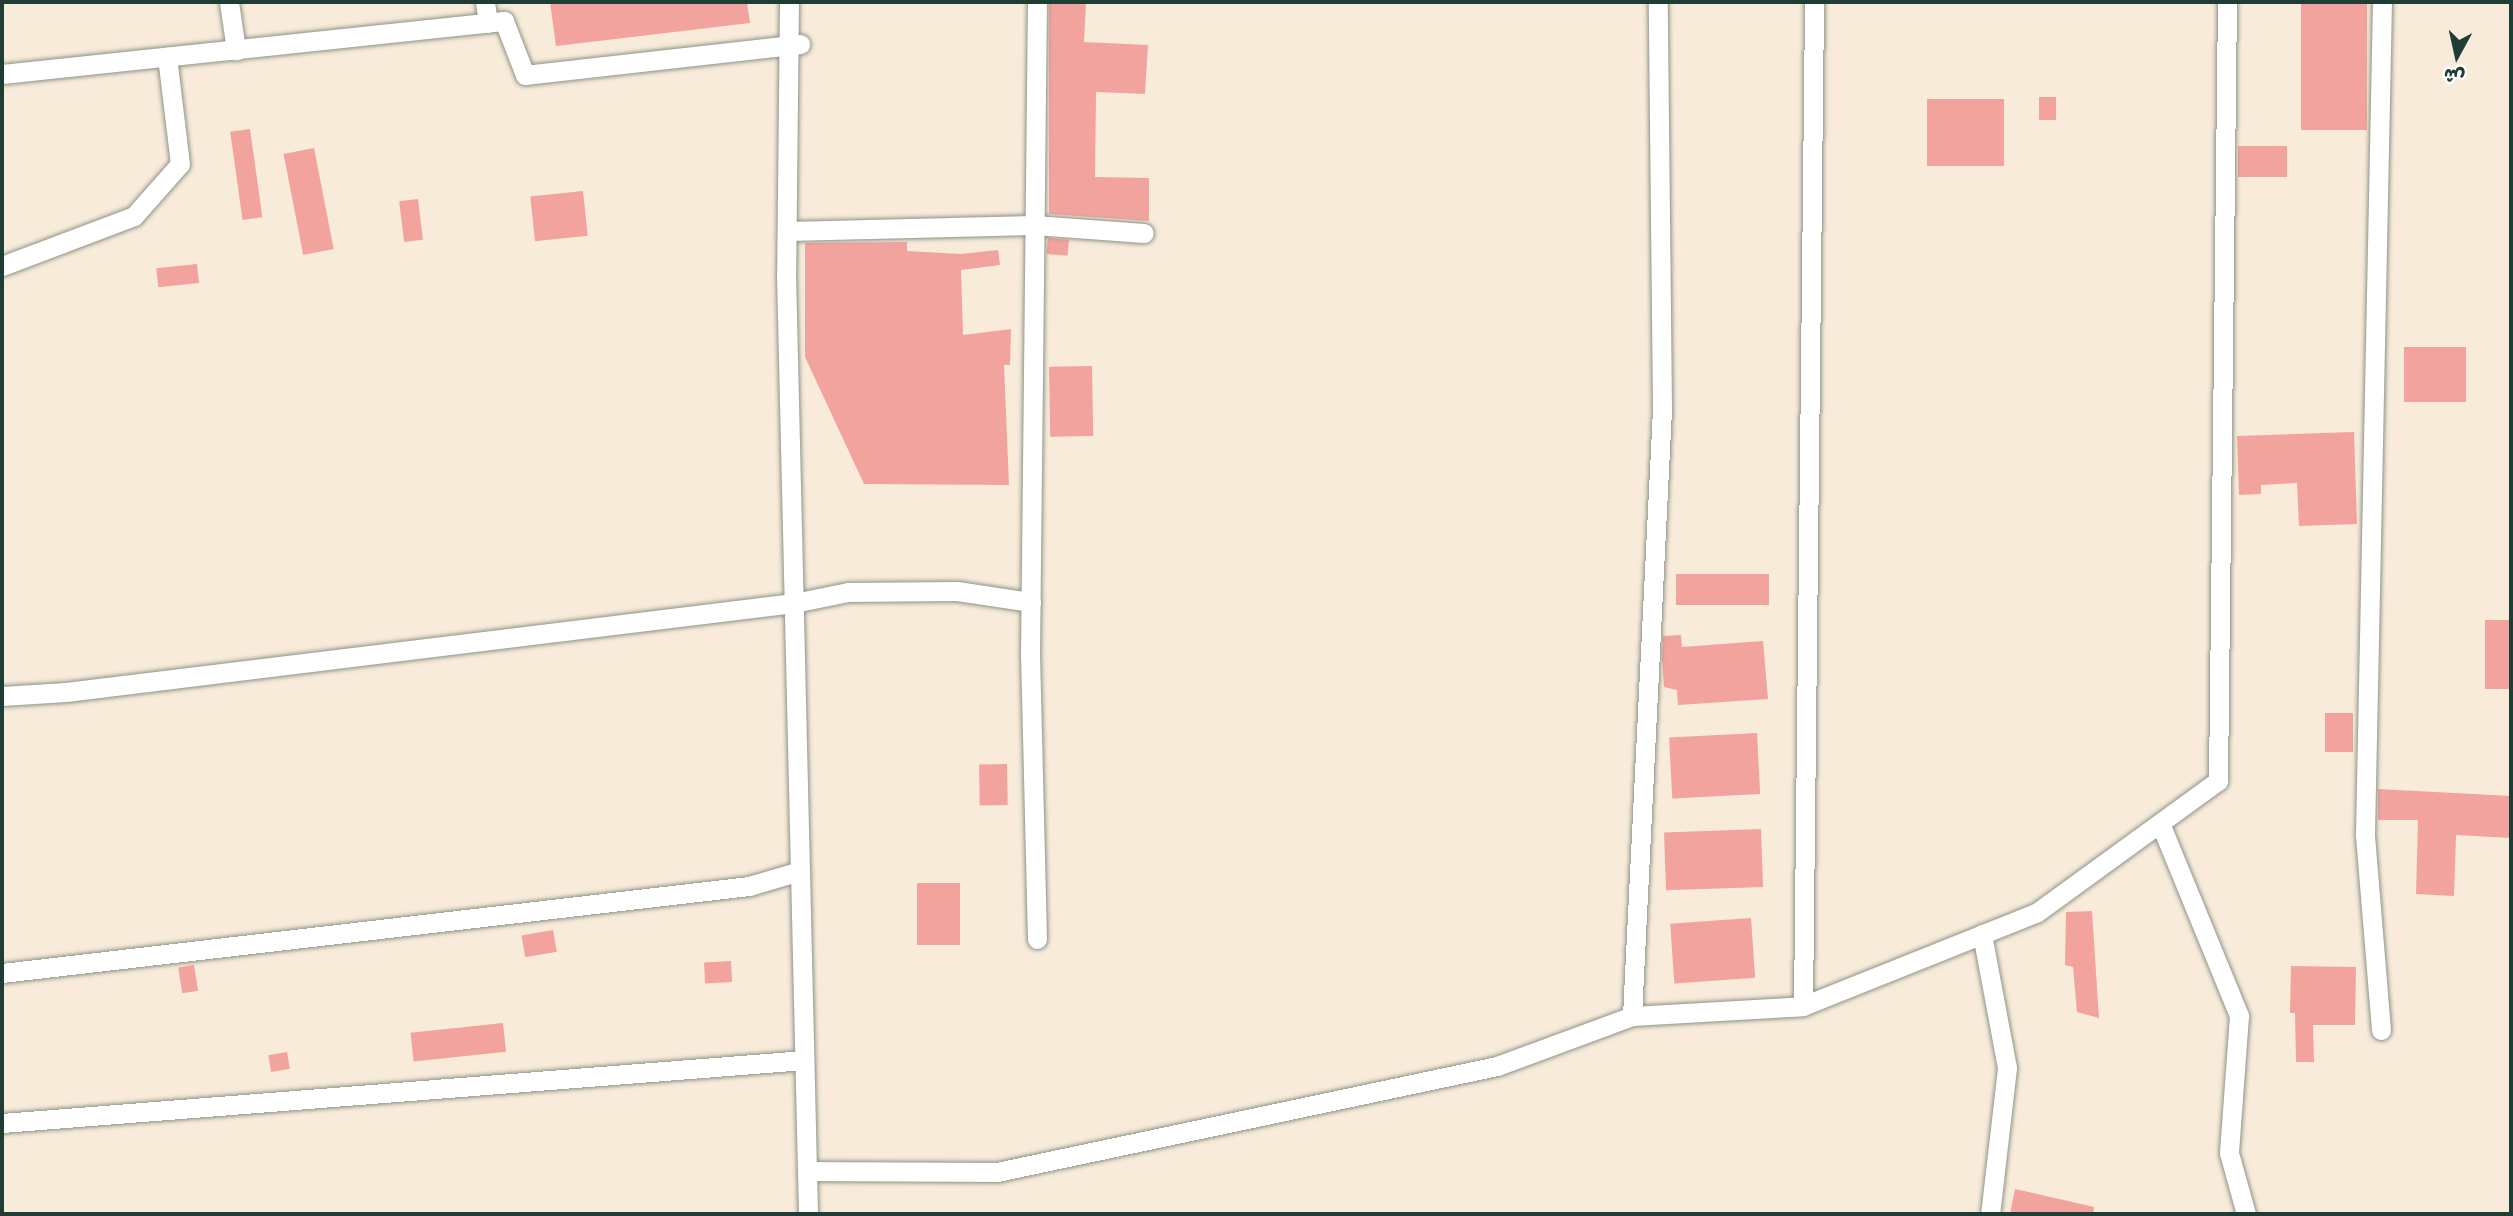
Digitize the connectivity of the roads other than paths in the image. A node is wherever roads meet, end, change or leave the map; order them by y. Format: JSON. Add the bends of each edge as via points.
{"nodes":[{"id":1,"x":229,"y":2,"type":"edge"},
{"id":2,"x":485,"y":2,"type":"edge"},
{"id":3,"x":789,"y":2,"type":"edge"},
{"id":4,"x":1037,"y":2,"type":"edge"},
{"id":5,"x":1658,"y":2,"type":"edge"},
{"id":6,"x":1814,"y":2,"type":"edge"},
{"id":7,"x":2227,"y":2,"type":"edge"},
{"id":8,"x":2382,"y":2,"type":"edge"},
{"id":9,"x":488,"y":23,"type":"junction"},
{"id":10,"x":795,"y":44,"type":"junction"},
{"id":11,"x":236,"y":50,"type":"junction"},
{"id":12,"x":167,"y":57,"type":"junction"},
{"id":13,"x":2,"y":74,"type":"edge"},
{"id":14,"x":1034,"y":225,"type":"junction"},
{"id":15,"x":787,"y":231,"type":"junction"},
{"id":16,"x":1144,"y":233,"type":"dead end"},
{"id":17,"x":2,"y":267,"type":"edge"},
{"id":18,"x":1031,"y":602,"type":"junction"},
{"id":19,"x":794,"y":603,"type":"junction"},
{"id":20,"x":2,"y":696,"type":"edge"},
{"id":21,"x":2160,"y":823,"type":"junction"},
{"id":22,"x":800,"y":871,"type":"junction"},
{"id":23,"x":1982,"y":934,"type":"junction"},
{"id":24,"x":1037,"y":939,"type":"dead end"},
{"id":25,"x":2,"y":973,"type":"edge"},
{"id":26,"x":1803,"y":1006,"type":"junction"},
{"id":27,"x":1632,"y":1016,"type":"junction"},
{"id":28,"x":2381,"y":1030,"type":"dead end"},
{"id":29,"x":804,"y":1060,"type":"junction"},
{"id":30,"x":2,"y":1123,"type":"edge"},
{"id":31,"x":807,"y":1171,"type":"junction"},
{"id":32,"x":808,"y":1214,"type":"edge"},
{"id":33,"x":1990,"y":1214,"type":"edge"},
{"id":34,"x":2246,"y":1214,"type":"edge"}],
"edges":[{"from":1,"to":11,"type":"street"},
{"from":2,"to":9,"type":"street"},
{"from":3,"to":10,"type":"street"},
{"from":4,"to":14,"type":"street"},
{"from":5,"to":27,"type":"street","via":[[1662,408]]},
{"from":6,"to":26,"type":"street"},
{"from":7,"to":21,"type":"street","via":[[2218,780]]},
{"from":8,"to":28,"type":"street","via":[[2365,834]]},
{"from":9,"to":10,"type":"street","via":[[504,21],[525,75]]},
{"from":9,"to":11,"type":"street"},
{"from":10,"to":15,"type":"street"},
{"from":11,"to":12,"type":"street"},
{"from":12,"to":13,"type":"street"},
{"from":12,"to":17,"type":"street","via":[[180,164],[134,216]]},
{"from":14,"to":15,"type":"street"},
{"from":14,"to":16,"type":"street"},
{"from":14,"to":18,"type":"street"},
{"from":15,"to":19,"type":"street"},
{"from":18,"to":19,"type":"street","via":[[957,591],[848,592]]},
{"from":18,"to":24,"type":"street"},
{"from":19,"to":20,"type":"street"},
{"from":19,"to":22,"type":"street"},
{"from":21,"to":23,"type":"street","via":[[2036,913]]},
{"from":21,"to":34,"type":"street","via":[[2239,1016],[2228,1153]]},
{"from":22,"to":25,"type":"street","via":[[749,886]]},
{"from":22,"to":29,"type":"street"},
{"from":23,"to":26,"type":"street"},
{"from":23,"to":33,"type":"street","via":[[2007,1068]]},
{"from":26,"to":27,"type":"street"},
{"from":27,"to":31,"type":"street","via":[[1497,1066],[998,1172]]},
{"from":29,"to":30,"type":"street"},
{"from":29,"to":31,"type":"street"},
{"from":31,"to":32,"type":"street"}]}
